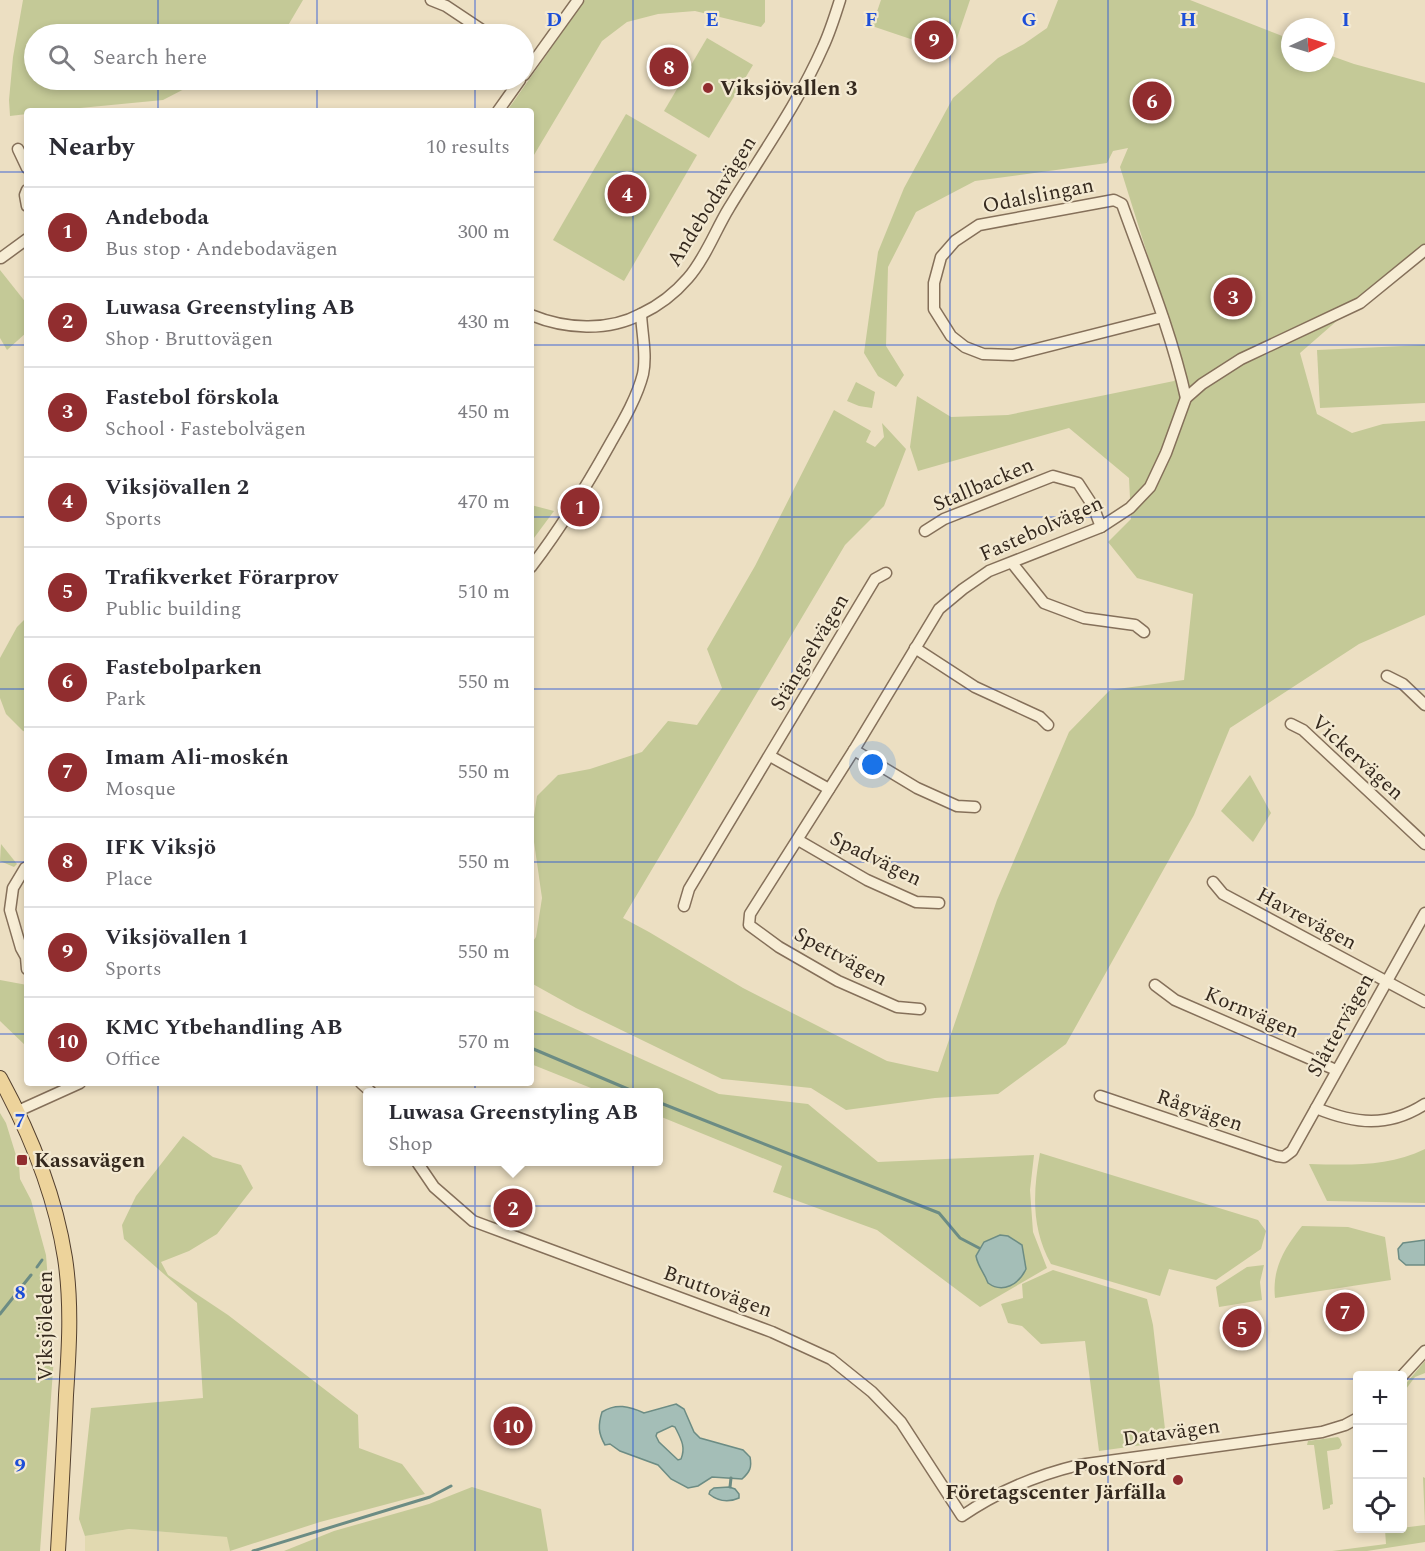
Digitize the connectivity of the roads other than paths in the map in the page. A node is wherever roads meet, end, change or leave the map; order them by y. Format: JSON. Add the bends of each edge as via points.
{"nodes":[{"id":1,"x":431,"y":0,"type":"edge"},
{"id":2,"x":578,"y":0,"type":"edge"},
{"id":3,"x":840,"y":0,"type":"edge"},
{"id":4,"x":473,"y":24,"type":"edge"},
{"id":5,"x":534,"y":53,"type":"edge"},
{"id":6,"x":513,"y":90,"type":"edge"},
{"id":7,"x":500,"y":108,"type":"edge"},
{"id":8,"x":18,"y":149,"type":"dead end"},
{"id":9,"x":24,"y":162,"type":"edge"},
{"id":10,"x":24,"y":241,"type":"edge"},
{"id":11,"x":1425,"y":250,"type":"edge"},
{"id":12,"x":1,"y":258,"type":"edge"},
{"id":13,"x":641,"y":314,"type":"junction"},
{"id":14,"x":534,"y":316,"type":"edge"},
{"id":15,"x":1163,"y":317,"type":"junction"},
{"id":16,"x":1186,"y":398,"type":"junction"},
{"id":17,"x":1101,"y":527,"type":"junction"},
{"id":18,"x":925,"y":531,"type":"dead end"},
{"id":19,"x":534,"y":563,"type":"edge"},
{"id":20,"x":1012,"y":563,"type":"junction"},
{"id":21,"x":886,"y":573,"type":"dead end"},
{"id":22,"x":1144,"y":632,"type":"dead end"},
{"id":23,"x":915,"y":648,"type":"junction"},
{"id":24,"x":1387,"y":676,"type":"dead end"},
{"id":25,"x":1425,"y":705,"type":"edge"},
{"id":26,"x":1291,"y":724,"type":"dead end"},
{"id":27,"x":1048,"y":725,"type":"dead end"},
{"id":28,"x":854,"y":750,"type":"junction"},
{"id":29,"x":770,"y":756,"type":"junction"},
{"id":30,"x":829,"y":789,"type":"junction"},
{"id":31,"x":975,"y":807,"type":"dead end"},
{"id":32,"x":798,"y":840,"type":"junction"},
{"id":33,"x":1425,"y":844,"type":"edge"},
{"id":34,"x":24,"y":870,"type":"edge"},
{"id":35,"x":1213,"y":882,"type":"dead end"},
{"id":36,"x":939,"y":903,"type":"dead end"},
{"id":37,"x":684,"y":906,"type":"dead end"},
{"id":38,"x":1424,"y":917,"type":"edge"},
{"id":39,"x":749,"y":925,"type":"joint"},
{"id":40,"x":24,"y":952,"type":"edge"},
{"id":41,"x":1386,"y":982,"type":"junction"},
{"id":42,"x":1155,"y":985,"type":"dead end"},
{"id":43,"x":1425,"y":1002,"type":"edge"},
{"id":44,"x":920,"y":1009,"type":"dead end"},
{"id":45,"x":1336,"y":1070,"type":"junction"},
{"id":46,"x":0,"y":1078,"type":"edge"},
{"id":47,"x":73,"y":1086,"type":"edge"},
{"id":48,"x":1100,"y":1096,"type":"dead end"},
{"id":49,"x":1425,"y":1104,"type":"edge"},
{"id":50,"x":1316,"y":1108,"type":"junction"},
{"id":51,"x":18,"y":1111,"type":"junction"},
{"id":52,"x":1287,"y":1156,"type":"joint"},
{"id":53,"x":420,"y":1166,"type":"edge"},
{"id":54,"x":1425,"y":1351,"type":"edge"},
{"id":55,"x":1407,"y":1371,"type":"edge"},
{"id":56,"x":1353,"y":1421,"type":"edge"},
{"id":57,"x":962,"y":1516,"type":"joint"},
{"id":58,"x":58,"y":1551,"type":"edge"}],
"edges":[{"from":1,"to":4,"type":"street"},
{"from":2,"to":5,"type":"street"},
{"from":3,"to":13,"type":"street","name":"Andebodavägen","via":[[824,46],[809,74],[689,277]]},
{"from":6,"to":7,"type":"street"},
{"from":8,"to":9,"type":"street"},
{"from":10,"to":12,"type":"street"},
{"from":11,"to":16,"type":"street","via":[[1360,303],[1241,359]]},
{"from":13,"to":14,"type":"street","name":"Andebodavägen","via":[[599,326],[575,327]]},
{"from":13,"to":19,"type":"street","via":[[645,357],[634,397],[595,472],[560,530]]},
{"from":15,"to":15,"type":"street","name":"Odalslingan","via":[[1122,204],[1114,200],[979,225],[955,241],[941,257],[934,283],[934,309],[951,336],[983,354],[1013,355]]},
{"from":15,"to":16,"type":"street","name":"Odalslingan"},
{"from":16,"to":17,"type":"street","name":"Fastebolvägen","via":[[1150,487],[1130,508]]},
{"from":17,"to":18,"type":"street","name":"Stallbacken","via":[[1078,483],[1053,476],[944,519]]},
{"from":17,"to":20,"type":"street","name":"Fastebolvägen"},
{"from":20,"to":22,"type":"street","via":[[1044,603],[1084,618],[1135,625]]},
{"from":20,"to":23,"type":"street","name":"Fastebolvägen","via":[[989,571],[939,609]]},
{"from":21,"to":29,"type":"street","name":"Stängselvägen","via":[[875,579]]},
{"from":23,"to":27,"type":"street","via":[[975,687],[1041,717]]},
{"from":23,"to":28,"type":"street","name":"Fastebolvägen"},
{"from":24,"to":25,"type":"street","via":[[1403,684]]},
{"from":26,"to":33,"type":"street","name":"Vickervägen","via":[[1303,730]]},
{"from":28,"to":30,"type":"street","name":"Fastebolvägen"},
{"from":28,"to":31,"type":"street","via":[[917,788],[957,806]]},
{"from":29,"to":30,"type":"street"},
{"from":29,"to":37,"type":"street","name":"Stängselvägen","via":[[689,889]]},
{"from":30,"to":32,"type":"street","name":"Fastebolvägen"},
{"from":32,"to":36,"type":"street","name":"Spadvägen","via":[[867,880],[916,902]]},
{"from":32,"to":39,"type":"street","name":"Fastebolvägen","via":[[750,915]]},
{"from":34,"to":40,"type":"street","via":[[13,888],[10,910]]},
{"from":35,"to":41,"type":"street","name":"Havrevägen","via":[[1223,894]]},
{"from":38,"to":41,"type":"street","name":"Slåttervägen"},
{"from":39,"to":44,"type":"street","name":"Spettvägen","via":[[838,981],[897,1006]]},
{"from":41,"to":43,"type":"street","name":"Havrevägen"},
{"from":41,"to":45,"type":"street","name":"Slåttervägen"},
{"from":42,"to":45,"type":"street","name":"Kornvägen","via":[[1175,1000]]},
{"from":45,"to":50,"type":"street","name":"Slåttervägen"},
{"from":46,"to":51,"type":"main road","name":"Viksjöleden"},
{"from":47,"to":51,"type":"street"},
{"from":48,"to":52,"type":"street","name":"Rågvägen","via":[[1277,1156]]},
{"from":49,"to":50,"type":"street","via":[[1398,1118],[1367,1122],[1348,1120]]},
{"from":50,"to":52,"type":"street","name":"Slåttervägen"},
{"from":51,"to":58,"type":"main road","name":"Viksjöleden","via":[[46,1177],[66,1259],[70,1322]]},
{"from":53,"to":57,"type":"street","name":"Bruttovägen","via":[[434,1187],[473,1221],[772,1332],[831,1359],[901,1422]]},
{"from":54,"to":55,"type":"street"},
{"from":56,"to":57,"type":"street","name":"Datavägen","via":[[1322,1432],[1061,1469],[1003,1492]]}]}
